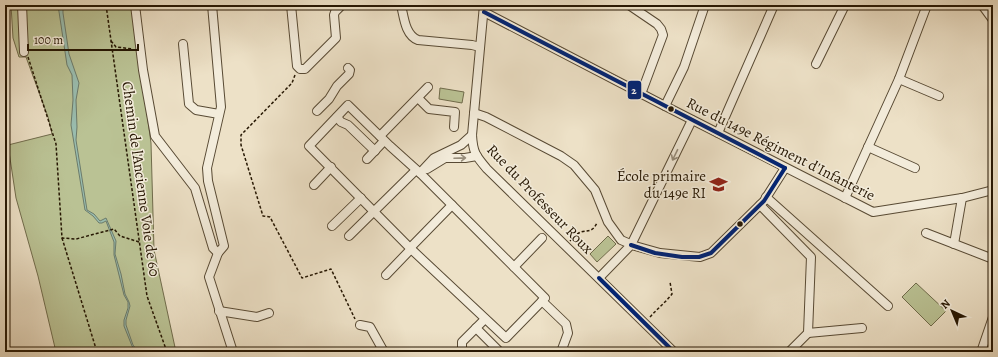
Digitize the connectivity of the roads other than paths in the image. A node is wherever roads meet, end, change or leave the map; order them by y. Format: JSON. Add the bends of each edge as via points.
{"nodes":[{"id":1,"x":22,"y":5,"type":"edge"},
{"id":2,"x":135,"y":5,"type":"edge"},
{"id":3,"x":212,"y":5,"type":"edge"},
{"id":4,"x":291,"y":5,"type":"edge"},
{"id":5,"x":342,"y":5,"type":"edge"},
{"id":6,"x":400,"y":5,"type":"edge"},
{"id":7,"x":629,"y":5,"type":"edge"},
{"id":8,"x":705,"y":5,"type":"edge"},
{"id":9,"x":774,"y":5,"type":"edge"},
{"id":10,"x":844,"y":5,"type":"edge"},
{"id":11,"x":928,"y":5,"type":"edge"},
{"id":12,"x":982,"y":5,"type":"edge"},
{"id":13,"x":484,"y":9,"type":"edge"},
{"id":14,"x":993,"y":20,"type":"edge"},
{"id":15,"x":183,"y":44,"type":"dead end"},
{"id":16,"x":480,"y":47,"type":"junction"},
{"id":17,"x":24,"y":52,"type":"road end"},
{"id":18,"x":816,"y":64,"type":"dead end"},
{"id":19,"x":348,"y":68,"type":"dead end"},
{"id":20,"x":898,"y":79,"type":"junction"},
{"id":21,"x":428,"y":86,"type":"dead end"},
{"id":22,"x":641,"y":94,"type":"junction"},
{"id":23,"x":939,"y":96,"type":"dead end"},
{"id":24,"x":418,"y":98,"type":"junction"},
{"id":25,"x":664,"y":106,"type":"junction"},
{"id":26,"x":317,"y":111,"type":"dead end"},
{"id":27,"x":474,"y":113,"type":"junction"},
{"id":28,"x":220,"y":114,"type":"junction"},
{"id":29,"x":337,"y":118,"type":"junction"},
{"id":30,"x":692,"y":120,"type":"junction"},
{"id":31,"x":454,"y":127,"type":"dead end"},
{"id":32,"x":718,"y":133,"type":"junction"},
{"id":33,"x":472,"y":135,"type":"junction"},
{"id":34,"x":382,"y":139,"type":"junction"},
{"id":35,"x":868,"y":147,"type":"junction"},
{"id":36,"x":375,"y":151,"type":"junction"},
{"id":37,"x":477,"y":156,"type":"junction"},
{"id":38,"x":367,"y":159,"type":"dead end"},
{"id":39,"x":330,"y":167,"type":"junction"},
{"id":40,"x":785,"y":168,"type":"junction"},
{"id":41,"x":915,"y":168,"type":"dead end"},
{"id":42,"x":418,"y":172,"type":"junction"},
{"id":43,"x":314,"y":185,"type":"dead end"},
{"id":44,"x":993,"y":190,"type":"edge"},
{"id":45,"x":766,"y":197,"type":"junction"},
{"id":46,"x":361,"y":198,"type":"junction"},
{"id":47,"x":845,"y":198,"type":"junction"},
{"id":48,"x":962,"y":198,"type":"junction"},
{"id":49,"x":452,"y":205,"type":"junction"},
{"id":50,"x":760,"y":205,"type":"junction"},
{"id":51,"x":374,"y":211,"type":"junction"},
{"id":52,"x":332,"y":226,"type":"dead end"},
{"id":53,"x":926,"y":233,"type":"dead end"},
{"id":54,"x":349,"y":236,"type":"dead end"},
{"id":55,"x":542,"y":238,"type":"dead end"},
{"id":56,"x":954,"y":244,"type":"junction"},
{"id":57,"x":631,"y":245,"type":"junction"},
{"id":58,"x":411,"y":248,"type":"junction"},
{"id":59,"x":218,"y":253,"type":"junction"},
{"id":60,"x":993,"y":259,"type":"edge"},
{"id":61,"x":514,"y":267,"type":"junction"},
{"id":62,"x":386,"y":275,"type":"dead end"},
{"id":63,"x":598,"y":278,"type":"junction"},
{"id":64,"x":542,"y":301,"type":"junction"},
{"id":65,"x":888,"y":306,"type":"dead end"},
{"id":66,"x":219,"y":310,"type":"junction"},
{"id":67,"x":269,"y":313,"type":"dead end"},
{"id":68,"x":993,"y":317,"type":"edge"},
{"id":69,"x":485,"y":318,"type":"junction"},
{"id":70,"x":360,"y":325,"type":"road end"},
{"id":71,"x":476,"y":328,"type":"junction"},
{"id":72,"x":862,"y":328,"type":"dead end"},
{"id":73,"x":808,"y":333,"type":"junction"},
{"id":74,"x":233,"y":352,"type":"edge"},
{"id":75,"x":384,"y":352,"type":"edge"},
{"id":76,"x":462,"y":352,"type":"edge"},
{"id":77,"x":500,"y":352,"type":"edge"},
{"id":78,"x":561,"y":352,"type":"edge"},
{"id":79,"x":674,"y":352,"type":"edge"},
{"id":80,"x":789,"y":352,"type":"edge"},
{"id":81,"x":981,"y":352,"type":"edge"}],
"edges":[{"from":1,"to":17,"type":"street"},
{"from":2,"to":59,"type":"street","via":[[155,136],[195,188],[213,248]]},
{"from":3,"to":28,"type":"street"},
{"from":4,"to":5,"type":"street","via":[[297,66],[300,69],[305,69],[336,38],[334,15]]},
{"from":6,"to":16,"type":"street","via":[[409,34],[413,38]]},
{"from":7,"to":22,"type":"street","via":[[657,24],[663,35]]},
{"from":8,"to":25,"type":"street","via":[[684,67]]},
{"from":9,"to":32,"type":"street"},
{"from":10,"to":18,"type":"street"},
{"from":11,"to":20,"type":"street"},
{"from":12,"to":14,"type":"street"},
{"from":13,"to":16,"type":"street","name":"Rue du Professeur Roux"},
{"from":13,"to":22,"type":"street","name":"Rue du 149e Régiment d'Infanterie"},
{"from":15,"to":28,"type":"street","via":[[189,104],[196,110]]},
{"from":16,"to":27,"type":"street","name":"Rue du Professeur Roux"},
{"from":19,"to":26,"type":"street","via":[[349,74]]},
{"from":20,"to":23,"type":"street"},
{"from":20,"to":35,"type":"street"},
{"from":21,"to":24,"type":"street"},
{"from":22,"to":25,"type":"street","name":"Rue du 149e Régiment d'Infanterie"},
{"from":24,"to":31,"type":"street","via":[[429,110],[454,112]]},
{"from":24,"to":34,"type":"street"},
{"from":25,"to":30,"type":"street","name":"Rue du 149e Régiment d'Infanterie"},
{"from":27,"to":33,"type":"street","name":"Rue du Professeur Roux"},
{"from":27,"to":57,"type":"street","via":[[574,165],[595,190],[608,222],[621,240]]},
{"from":28,"to":59,"type":"street","via":[[207,168],[224,246]]},
{"from":29,"to":34,"type":"street","via":[[348,105]]},
{"from":29,"to":36,"type":"street"},
{"from":29,"to":39,"type":"street","via":[[309,146]]},
{"from":30,"to":32,"type":"street","name":"Rue du 149e Régiment d'Infanterie"},
{"from":30,"to":57,"type":"street","one_way":true},
{"from":32,"to":40,"type":"street","name":"Rue du 149e Régiment d'Infanterie"},
{"from":33,"to":37,"type":"street","name":"Rue du Professeur Roux","via":[[473,148]]},
{"from":33,"to":42,"type":"street","via":[[461,145],[434,158]]},
{"from":34,"to":36,"type":"street"},
{"from":34,"to":42,"type":"street"},
{"from":35,"to":41,"type":"street"},
{"from":35,"to":47,"type":"street"},
{"from":36,"to":38,"type":"street"},
{"from":42,"to":37,"type":"street","one_way":true,"via":[[445,158]]},
{"from":37,"to":63,"type":"street","name":"Rue du Professeur Roux","via":[[487,169]]},
{"from":39,"to":43,"type":"street"},
{"from":39,"to":46,"type":"street"},
{"from":40,"to":45,"type":"street"},
{"from":40,"to":47,"type":"street","name":"Rue du 149e Régiment d'Infanterie"},
{"from":42,"to":49,"type":"street"},
{"from":42,"to":51,"type":"street"},
{"from":44,"to":48,"type":"street","name":"Rue du 149e Régiment d'Infanterie"},
{"from":45,"to":50,"type":"street"},
{"from":45,"to":65,"type":"street"},
{"from":46,"to":51,"type":"street"},
{"from":46,"to":52,"type":"street"},
{"from":47,"to":48,"type":"street","name":"Rue du 149e Régiment d'Infanterie","via":[[873,212]]},
{"from":48,"to":56,"type":"street"},
{"from":49,"to":58,"type":"street"},
{"from":49,"to":61,"type":"street"},
{"from":50,"to":57,"type":"street","via":[[711,253],[700,257],[660,253]]},
{"from":50,"to":73,"type":"street","via":[[811,257]]},
{"from":51,"to":54,"type":"street"},
{"from":51,"to":58,"type":"street"},
{"from":53,"to":56,"type":"street"},
{"from":55,"to":61,"type":"street"},
{"from":56,"to":60,"type":"street"},
{"from":57,"to":63,"type":"street"},
{"from":58,"to":62,"type":"street"},
{"from":58,"to":69,"type":"street"},
{"from":59,"to":66,"type":"street","via":[[209,277]]},
{"from":61,"to":64,"type":"street","via":[[545,298]]},
{"from":63,"to":79,"type":"street","name":"Rue du Professeur Roux"},
{"from":64,"to":69,"type":"street","via":[[506,338]]},
{"from":64,"to":78,"type":"street","via":[[566,324],[568,333]]},
{"from":66,"to":67,"type":"street","via":[[257,317]]},
{"from":66,"to":74,"type":"street"},
{"from":68,"to":81,"type":"street"},
{"from":69,"to":71,"type":"street"},
{"from":70,"to":75,"type":"street","via":[[370,327]]},
{"from":71,"to":76,"type":"street","via":[[462,342]]},
{"from":71,"to":77,"type":"street"},
{"from":72,"to":73,"type":"street"},
{"from":73,"to":80,"type":"street"}]}
